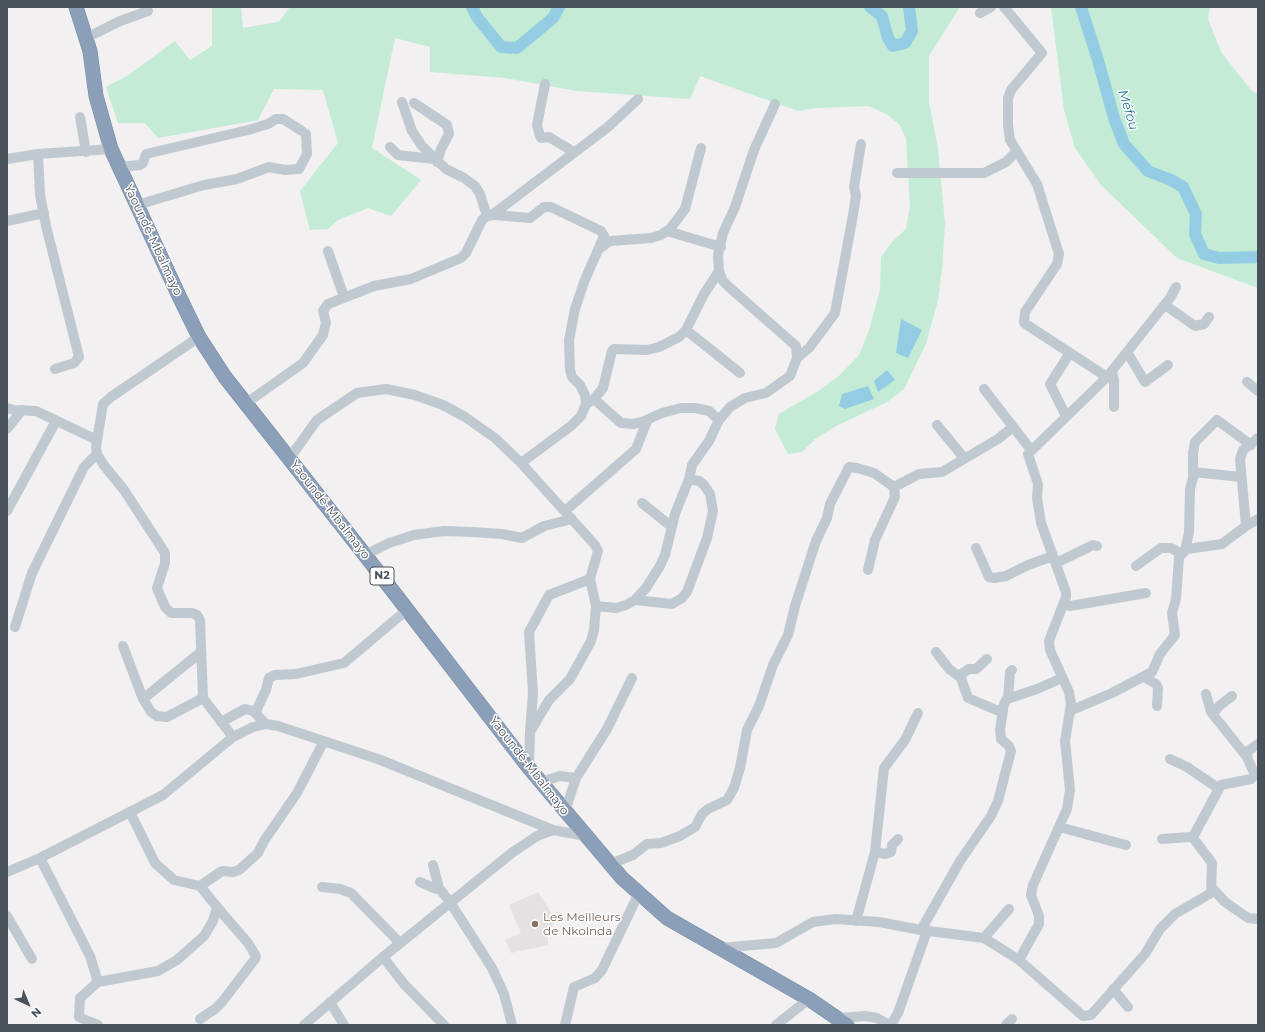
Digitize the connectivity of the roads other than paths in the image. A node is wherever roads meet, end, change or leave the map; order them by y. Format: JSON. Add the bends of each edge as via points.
{"nodes":[{"id":1,"x":76,"y":7,"type":"edge"},
{"id":2,"x":991,"y":7,"type":"edge"},
{"id":3,"x":1004,"y":7,"type":"edge"},
{"id":4,"x":148,"y":11,"type":"dead end"},
{"id":5,"x":980,"y":13,"type":"dead end"},
{"id":6,"x":86,"y":38,"type":"junction"},
{"id":7,"x":545,"y":84,"type":"dead end"},
{"id":8,"x":638,"y":99,"type":"dead end"},
{"id":9,"x":402,"y":102,"type":"dead end"},
{"id":10,"x":414,"y":103,"type":"dead end"},
{"id":11,"x":775,"y":104,"type":"dead end"},
{"id":12,"x":80,"y":117,"type":"dead end"},
{"id":13,"x":861,"y":144,"type":"dead end"},
{"id":14,"x":390,"y":147,"type":"dead end"},
{"id":15,"x":701,"y":148,"type":"dead end"},
{"id":16,"x":111,"y":149,"type":"junction"},
{"id":17,"x":1017,"y":151,"type":"junction"},
{"id":18,"x":86,"y":152,"type":"junction"},
{"id":19,"x":574,"y":152,"type":"junction"},
{"id":20,"x":38,"y":154,"type":"junction"},
{"id":21,"x":7,"y":159,"type":"edge"},
{"id":22,"x":436,"y":161,"type":"junction"},
{"id":23,"x":119,"y":167,"type":"junction"},
{"id":24,"x":897,"y":173,"type":"dead end"},
{"id":25,"x":137,"y":205,"type":"junction"},
{"id":26,"x":44,"y":213,"type":"junction"},
{"id":27,"x":490,"y":216,"type":"junction"},
{"id":28,"x":7,"y":220,"type":"edge"},
{"id":29,"x":667,"y":231,"type":"junction"},
{"id":30,"x":720,"y":246,"type":"junction"},
{"id":31,"x":598,"y":250,"type":"junction"},
{"id":32,"x":328,"y":251,"type":"dead end"},
{"id":33,"x":719,"y":271,"type":"junction"},
{"id":34,"x":1176,"y":287,"type":"dead end"},
{"id":35,"x":344,"y":297,"type":"junction"},
{"id":36,"x":1165,"y":305,"type":"junction"},
{"id":37,"x":1209,"y":317,"type":"dead end"},
{"id":38,"x":686,"y":330,"type":"junction"},
{"id":39,"x":199,"y":337,"type":"junction"},
{"id":40,"x":1127,"y":352,"type":"junction"},
{"id":41,"x":1070,"y":353,"type":"junction"},
{"id":42,"x":797,"y":358,"type":"junction"},
{"id":43,"x":1168,"y":365,"type":"dead end"},
{"id":44,"x":55,"y":369,"type":"dead end"},
{"id":45,"x":740,"y":373,"type":"dead end"},
{"id":46,"x":1110,"y":374,"type":"junction"},
{"id":47,"x":1247,"y":382,"type":"dead end"},
{"id":48,"x":984,"y":389,"type":"dead end"},
{"id":49,"x":1258,"y":391,"type":"edge"},
{"id":50,"x":590,"y":401,"type":"junction"},
{"id":51,"x":245,"y":404,"type":"junction"},
{"id":52,"x":1114,"y":407,"type":"dead end"},
{"id":53,"x":7,"y":408,"type":"edge"},
{"id":54,"x":22,"y":410,"type":"junction"},
{"id":55,"x":1066,"y":416,"type":"junction"},
{"id":56,"x":719,"y":420,"type":"junction"},
{"id":57,"x":56,"y":421,"type":"junction"},
{"id":58,"x":647,"y":421,"type":"junction"},
{"id":59,"x":937,"y":425,"type":"dead end"},
{"id":60,"x":1013,"y":426,"type":"junction"},
{"id":61,"x":7,"y":429,"type":"edge"},
{"id":62,"x":97,"y":440,"type":"junction"},
{"id":63,"x":1254,"y":442,"type":"edge"},
{"id":64,"x":1031,"y":450,"type":"junction"},
{"id":65,"x":97,"y":454,"type":"junction"},
{"id":66,"x":964,"y":458,"type":"junction"},
{"id":67,"x":289,"y":459,"type":"junction"},
{"id":68,"x":522,"y":462,"type":"junction"},
{"id":69,"x":1193,"y":472,"type":"junction"},
{"id":70,"x":1241,"y":477,"type":"junction"},
{"id":71,"x":689,"y":479,"type":"junction"},
{"id":72,"x":894,"y":487,"type":"junction"},
{"id":73,"x":642,"y":503,"type":"dead end"},
{"id":74,"x":7,"y":511,"type":"edge"},
{"id":75,"x":569,"y":515,"type":"junction"},
{"id":76,"x":1258,"y":519,"type":"edge"},
{"id":77,"x":1246,"y":526,"type":"junction"},
{"id":78,"x":672,"y":528,"type":"junction"},
{"id":79,"x":1098,"y":546,"type":"dead end"},
{"id":80,"x":976,"y":548,"type":"dead end"},
{"id":81,"x":1183,"y":552,"type":"junction"},
{"id":82,"x":366,"y":555,"type":"junction"},
{"id":83,"x":1054,"y":559,"type":"junction"},
{"id":84,"x":1136,"y":566,"type":"dead end"},
{"id":85,"x":868,"y":570,"type":"dead end"},
{"id":86,"x":590,"y":579,"type":"junction"},
{"id":87,"x":1146,"y":593,"type":"dead end"},
{"id":88,"x":635,"y":600,"type":"junction"},
{"id":89,"x":1064,"y":604,"type":"junction"},
{"id":90,"x":596,"y":606,"type":"junction"},
{"id":91,"x":408,"y":610,"type":"junction"},
{"id":92,"x":15,"y":627,"type":"dead end"},
{"id":93,"x":123,"y":646,"type":"dead end"},
{"id":94,"x":201,"y":652,"type":"junction"},
{"id":95,"x":936,"y":652,"type":"dead end"},
{"id":96,"x":987,"y":659,"type":"dead end"},
{"id":97,"x":1012,"y":670,"type":"dead end"},
{"id":98,"x":960,"y":677,"type":"junction"},
{"id":99,"x":1144,"y":677,"type":"junction"},
{"id":100,"x":632,"y":678,"type":"dead end"},
{"id":101,"x":1062,"y":678,"type":"junction"},
{"id":102,"x":1206,"y":694,"type":"dead end"},
{"id":103,"x":1232,"y":696,"type":"dead end"},
{"id":104,"x":203,"y":698,"type":"junction"},
{"id":105,"x":143,"y":699,"type":"junction"},
{"id":106,"x":1008,"y":699,"type":"junction"},
{"id":107,"x":1157,"y":706,"type":"dead end"},
{"id":108,"x":1004,"y":710,"type":"junction"},
{"id":109,"x":1070,"y":710,"type":"junction"},
{"id":110,"x":257,"y":712,"type":"junction"},
{"id":111,"x":918,"y":713,"type":"dead end"},
{"id":112,"x":1213,"y":714,"type":"junction"},
{"id":113,"x":221,"y":722,"type":"junction"},
{"id":114,"x":266,"y":724,"type":"junction"},
{"id":115,"x":530,"y":732,"type":"junction"},
{"id":116,"x":233,"y":737,"type":"junction"},
{"id":117,"x":324,"y":742,"type":"junction"},
{"id":118,"x":1258,"y":744,"type":"edge"},
{"id":119,"x":1247,"y":757,"type":"junction"},
{"id":120,"x":1170,"y":759,"type":"dead end"},
{"id":121,"x":529,"y":768,"type":"junction"},
{"id":122,"x":576,"y":778,"type":"junction"},
{"id":123,"x":541,"y":782,"type":"junction"},
{"id":124,"x":1218,"y":788,"type":"junction"},
{"id":125,"x":565,"y":811,"type":"junction"},
{"id":126,"x":130,"y":812,"type":"junction"},
{"id":127,"x":1059,"y":827,"type":"junction"},
{"id":128,"x":553,"y":830,"type":"junction"},
{"id":129,"x":1194,"y":835,"type":"junction"},
{"id":130,"x":585,"y":836,"type":"junction"},
{"id":131,"x":898,"y":839,"type":"dead end"},
{"id":132,"x":1162,"y":839,"type":"dead end"},
{"id":133,"x":1126,"y":845,"type":"dead end"},
{"id":134,"x":875,"y":852,"type":"junction"},
{"id":135,"x":40,"y":858,"type":"junction"},
{"id":136,"x":610,"y":864,"type":"junction"},
{"id":137,"x":433,"y":865,"type":"dead end"},
{"id":138,"x":7,"y":872,"type":"edge"},
{"id":139,"x":420,"y":882,"type":"dead end"},
{"id":140,"x":200,"y":886,"type":"junction"},
{"id":141,"x":322,"y":887,"type":"dead end"},
{"id":142,"x":439,"y":888,"type":"junction"},
{"id":143,"x":1213,"y":889,"type":"junction"},
{"id":144,"x":638,"y":895,"type":"junction"},
{"id":145,"x":450,"y":902,"type":"junction"},
{"id":146,"x":217,"y":907,"type":"junction"},
{"id":147,"x":1009,"y":909,"type":"dead end"},
{"id":148,"x":7,"y":916,"type":"edge"},
{"id":149,"x":1258,"y":919,"type":"edge"},
{"id":150,"x":856,"y":921,"type":"junction"},
{"id":151,"x":924,"y":930,"type":"junction"},
{"id":152,"x":984,"y":938,"type":"junction"},
{"id":153,"x":400,"y":943,"type":"junction"},
{"id":154,"x":718,"y":948,"type":"junction"},
{"id":155,"x":383,"y":957,"type":"junction"},
{"id":156,"x":32,"y":959,"type":"dead end"},
{"id":157,"x":1019,"y":960,"type":"junction"},
{"id":158,"x":98,"y":982,"type":"junction"},
{"id":159,"x":1113,"y":989,"type":"junction"},
{"id":160,"x":809,"y":999,"type":"junction"},
{"id":161,"x":330,"y":1002,"type":"junction"},
{"id":162,"x":1128,"y":1006,"type":"dead end"},
{"id":163,"x":200,"y":1019,"type":"dead end"},
{"id":164,"x":842,"y":1023,"type":"edge"},
{"id":165,"x":98,"y":1025,"type":"edge"},
{"id":166,"x":304,"y":1025,"type":"edge"},
{"id":167,"x":344,"y":1025,"type":"edge"},
{"id":168,"x":444,"y":1025,"type":"edge"},
{"id":169,"x":512,"y":1025,"type":"edge"},
{"id":170,"x":565,"y":1025,"type":"edge"},
{"id":171,"x":776,"y":1025,"type":"edge"},
{"id":172,"x":890,"y":1025,"type":"edge"}],
"edges":[{"from":1,"to":6,"type":"highway","name":"Yaoundé-Mbalmayo","number":"N2"},
{"from":2,"to":5,"type":"street"},
{"from":3,"to":17,"type":"street","via":[[1042,53],[1011,90],[1008,98],[1010,140]]},
{"from":4,"to":6,"type":"street","via":[[120,21]]},
{"from":6,"to":16,"type":"highway","name":"Yaoundé-Mbalmayo","number":"N2","via":[[96,96]]},
{"from":7,"to":19,"type":"street","via":[[538,124],[540,136],[549,137]]},
{"from":8,"to":19,"type":"street","via":[[608,127]]},
{"from":9,"to":22,"type":"street","via":[[412,131]]},
{"from":10,"to":22,"type":"street","via":[[447,125],[450,134]]},
{"from":11,"to":30,"type":"street","via":[[754,150]]},
{"from":12,"to":18,"type":"street"},
{"from":13,"to":42,"type":"street","via":[[854,186],[856,196],[835,313],[809,348]]},
{"from":14,"to":22,"type":"street","via":[[398,155]]},
{"from":15,"to":29,"type":"street","via":[[685,209]]},
{"from":16,"to":18,"type":"street"},
{"from":16,"to":23,"type":"highway","name":"Yaoundé-Mbalmayo","number":"N2"},
{"from":17,"to":24,"type":"street","via":[[1006,162],[984,173]]},
{"from":17,"to":41,"type":"street","via":[[1037,184],[1059,254],[1057,264],[1025,312],[1024,323]]},
{"from":18,"to":20,"type":"street"},
{"from":19,"to":27,"type":"street"},
{"from":20,"to":21,"type":"street"},
{"from":20,"to":26,"type":"street","via":[[40,195]]},
{"from":22,"to":27,"type":"street","via":[[475,186]]},
{"from":23,"to":25,"type":"highway","name":"Yaoundé-Mbalmayo","number":"N2"},
{"from":23,"to":25,"type":"street","via":[[140,165],[146,154],[248,130],[276,119],[283,119],[304,132],[307,154],[299,168],[285,170],[269,167],[237,179],[204,185]]},
{"from":25,"to":39,"type":"highway","name":"Yaoundé-Mbalmayo","number":"N2"},
{"from":26,"to":28,"type":"street"},
{"from":26,"to":44,"type":"street","via":[[64,304],[79,357],[74,362]]},
{"from":27,"to":31,"type":"street","via":[[526,218],[544,207],[551,207],[601,231],[604,236]]},
{"from":27,"to":35,"type":"street","via":[[482,220],[466,253],[456,260],[411,279],[374,286]]},
{"from":29,"to":30,"type":"street"},
{"from":29,"to":31,"type":"street","via":[[651,238],[610,241]]},
{"from":30,"to":33,"type":"street"},
{"from":31,"to":50,"type":"street","via":[[575,309],[569,340],[572,377]]},
{"from":32,"to":35,"type":"street"},
{"from":33,"to":38,"type":"street"},
{"from":33,"to":42,"type":"street","via":[[729,288],[796,346]]},
{"from":34,"to":36,"type":"street"},
{"from":35,"to":51,"type":"street","via":[[324,308],[323,316],[326,323],[323,335],[303,363]]},
{"from":36,"to":37,"type":"street","via":[[1195,326],[1204,324]]},
{"from":36,"to":40,"type":"street"},
{"from":38,"to":45,"type":"street"},
{"from":38,"to":50,"type":"street","via":[[679,337],[647,350],[614,349],[603,388]]},
{"from":39,"to":51,"type":"highway","name":"Yaoundé-Mbalmayo","number":"N2"},
{"from":39,"to":62,"type":"street","via":[[103,404]]},
{"from":40,"to":43,"type":"street","via":[[1145,382]]},
{"from":40,"to":46,"type":"street"},
{"from":41,"to":46,"type":"street"},
{"from":41,"to":55,"type":"street","via":[[1050,384]]},
{"from":42,"to":56,"type":"street","via":[[790,376],[766,393],[745,398],[730,406]]},
{"from":46,"to":52,"type":"street","via":[[1114,380]]},
{"from":46,"to":55,"type":"street"},
{"from":47,"to":49,"type":"street"},
{"from":48,"to":60,"type":"street"},
{"from":50,"to":58,"type":"street","via":[[621,422],[633,424]]},
{"from":50,"to":68,"type":"street","via":[[571,426]]},
{"from":51,"to":67,"type":"highway","name":"Yaoundé-Mbalmayo","number":"N2"},
{"from":53,"to":54,"type":"street"},
{"from":54,"to":57,"type":"street","via":[[36,411]]},
{"from":54,"to":61,"type":"street"},
{"from":55,"to":64,"type":"street"},
{"from":56,"to":58,"type":"street","via":[[710,411],[681,408],[662,413]]},
{"from":56,"to":71,"type":"street","via":[[709,441],[692,465]]},
{"from":57,"to":62,"type":"street"},
{"from":57,"to":74,"type":"street"},
{"from":58,"to":75,"type":"street","via":[[636,449]]},
{"from":59,"to":66,"type":"street"},
{"from":60,"to":64,"type":"street"},
{"from":60,"to":66,"type":"street","via":[[998,439]]},
{"from":62,"to":65,"type":"street"},
{"from":63,"to":69,"type":"street","via":[[1217,420],[1195,442]]},
{"from":63,"to":70,"type":"street","via":[[1243,450],[1240,459]]},
{"from":64,"to":83,"type":"street","via":[[1028,454],[1038,484],[1037,498],[1041,523]]},
{"from":65,"to":92,"type":"street","via":[[84,467],[32,572]]},
{"from":65,"to":94,"type":"street","via":[[124,490],[164,553],[165,563],[157,588],[165,606],[171,614],[192,613],[200,620]]},
{"from":66,"to":72,"type":"street","via":[[942,472],[919,474]]},
{"from":67,"to":68,"type":"street","via":[[317,420],[329,411],[357,393],[386,389],[415,395],[443,405],[495,438]]},
{"from":67,"to":82,"type":"highway","name":"Yaoundé-Mbalmayo","number":"N2"},
{"from":68,"to":75,"type":"street"},
{"from":69,"to":70,"type":"street"},
{"from":69,"to":81,"type":"street","via":[[1189,532]]},
{"from":70,"to":77,"type":"street"},
{"from":71,"to":78,"type":"street"},
{"from":71,"to":88,"type":"street","via":[[704,485],[710,494],[713,511],[707,538],[687,592],[672,604]]},
{"from":72,"to":85,"type":"street","via":[[895,498],[875,540]]},
{"from":72,"to":136,"type":"street","via":[[874,473],[849,467],[816,542],[788,635],[773,665],[759,706],[746,730],[740,768],[727,800],[708,809],[695,827],[685,833],[661,843],[647,844],[633,855]]},
{"from":73,"to":78,"type":"street"},
{"from":75,"to":82,"type":"street","via":[[522,538],[502,534],[444,531],[414,535],[389,543]]},
{"from":75,"to":86,"type":"street","via":[[598,551]]},
{"from":76,"to":77,"type":"street"},
{"from":77,"to":81,"type":"street","via":[[1222,544],[1195,547]]},
{"from":78,"to":88,"type":"street","via":[[660,566]]},
{"from":79,"to":83,"type":"street","via":[[1093,545]]},
{"from":80,"to":83,"type":"street","via":[[989,577],[994,578],[1006,576],[1028,565]]},
{"from":81,"to":84,"type":"street","via":[[1161,548]]},
{"from":81,"to":99,"type":"street","via":[[1179,557],[1176,599],[1172,613],[1175,635],[1160,654],[1152,672]]},
{"from":82,"to":91,"type":"highway","name":"Yaoundé-Mbalmayo","number":"N2"},
{"from":83,"to":89,"type":"street","via":[[1066,592]]},
{"from":86,"to":90,"type":"street"},
{"from":86,"to":115,"type":"street","via":[[550,596],[529,632],[533,694]]},
{"from":87,"to":89,"type":"street","via":[[1070,606]]},
{"from":88,"to":90,"type":"street","via":[[616,608]]},
{"from":89,"to":101,"type":"street","via":[[1049,641],[1050,650]]},
{"from":90,"to":115,"type":"street","via":[[594,630],[588,647],[570,679],[549,700]]},
{"from":91,"to":110,"type":"street","via":[[344,663],[269,678]]},
{"from":91,"to":121,"type":"highway","name":"Yaoundé-Mbalmayo","number":"N2"},
{"from":93,"to":105,"type":"street"},
{"from":94,"to":104,"type":"street"},
{"from":94,"to":105,"type":"street"},
{"from":95,"to":98,"type":"street","via":[[949,669]]},
{"from":96,"to":98,"type":"street","via":[[976,669],[969,669]]},
{"from":97,"to":106,"type":"street"},
{"from":98,"to":108,"type":"street","via":[[968,698],[1001,712]]},
{"from":99,"to":107,"type":"street","via":[[1158,688]]},
{"from":99,"to":109,"type":"street"},
{"from":100,"to":122,"type":"street","via":[[607,729]]},
{"from":101,"to":106,"type":"street"},
{"from":101,"to":109,"type":"street","via":[[1069,692]]},
{"from":102,"to":112,"type":"street"},
{"from":103,"to":112,"type":"street"},
{"from":104,"to":105,"type":"street","via":[[166,717],[151,712]]},
{"from":104,"to":113,"type":"street"},
{"from":106,"to":108,"type":"street"},
{"from":108,"to":151,"type":"street","via":[[1001,739],[1011,751],[998,801],[991,816],[960,861]]},
{"from":109,"to":127,"type":"street","via":[[1065,741],[1070,790],[1067,808]]},
{"from":110,"to":113,"type":"street","via":[[246,710]]},
{"from":110,"to":114,"type":"street","via":[[255,713]]},
{"from":111,"to":134,"type":"street","via":[[905,740],[884,768]]},
{"from":112,"to":119,"type":"street"},
{"from":113,"to":116,"type":"street"},
{"from":114,"to":116,"type":"street"},
{"from":114,"to":117,"type":"street"},
{"from":115,"to":121,"type":"street"},
{"from":116,"to":126,"type":"street","via":[[163,795]]},
{"from":117,"to":128,"type":"street","via":[[429,778]]},
{"from":117,"to":140,"type":"street","via":[[258,853],[239,870],[222,871]]},
{"from":118,"to":119,"type":"street","via":[[1248,752]]},
{"from":119,"to":124,"type":"street","via":[[1254,776],[1225,783]]},
{"from":120,"to":124,"type":"street"},
{"from":121,"to":123,"type":"highway","name":"Yaoundé-Mbalmayo","number":"N2"},
{"from":122,"to":123,"type":"street","via":[[560,776]]},
{"from":122,"to":125,"type":"street"},
{"from":123,"to":125,"type":"highway","name":"Yaoundé-Mbalmayo","number":"N2"},
{"from":124,"to":129,"type":"street"},
{"from":125,"to":130,"type":"highway","name":"Yaoundé-Mbalmayo","number":"N2"},
{"from":126,"to":135,"type":"street"},
{"from":126,"to":140,"type":"street","via":[[155,864],[174,880]]},
{"from":127,"to":133,"type":"street"},
{"from":127,"to":157,"type":"street","via":[[1033,885],[1031,895],[1039,916],[1039,924]]},
{"from":128,"to":130,"type":"street"},
{"from":128,"to":145,"type":"street","via":[[537,836],[513,852]]},
{"from":129,"to":132,"type":"street"},
{"from":129,"to":143,"type":"street","via":[[1194,839],[1212,863]]},
{"from":130,"to":136,"type":"highway","name":"Yaoundé-Mbalmayo","number":"N2"},
{"from":131,"to":134,"type":"street","via":[[892,845],[891,852]]},
{"from":134,"to":150,"type":"street"},
{"from":135,"to":138,"type":"street"},
{"from":135,"to":158,"type":"street","via":[[90,956]]},
{"from":136,"to":144,"type":"highway","name":"Yaoundé-Mbalmayo","number":"N2"},
{"from":137,"to":142,"type":"street"},
{"from":139,"to":142,"type":"street"},
{"from":140,"to":146,"type":"street"},
{"from":141,"to":153,"type":"street","via":[[351,893]]},
{"from":142,"to":145,"type":"street"},
{"from":143,"to":149,"type":"street","via":[[1225,902],[1248,918]]},
{"from":143,"to":159,"type":"street","via":[[1207,897],[1175,914],[1160,929],[1145,954]]},
{"from":144,"to":154,"type":"highway","name":"Yaoundé-Mbalmayo","number":"N2","via":[[667,918]]},
{"from":144,"to":170,"type":"street","via":[[602,970],[595,978],[574,987]]},
{"from":145,"to":153,"type":"street"},
{"from":145,"to":169,"type":"street","via":[[492,968],[504,994]]},
{"from":146,"to":158,"type":"street","via":[[213,921],[204,936],[177,960],[158,971]]},
{"from":146,"to":163,"type":"street","via":[[256,956],[222,1002]]},
{"from":147,"to":152,"type":"street"},
{"from":148,"to":156,"type":"street"},
{"from":150,"to":151,"type":"street","via":[[879,922]]},
{"from":150,"to":154,"type":"street","via":[[835,919],[813,922],[776,943]]},
{"from":151,"to":152,"type":"street"},
{"from":151,"to":172,"type":"street","via":[[898,1013]]},
{"from":152,"to":157,"type":"street"},
{"from":153,"to":155,"type":"street"},
{"from":154,"to":160,"type":"highway","name":"Yaoundé-Mbalmayo","number":"N2"},
{"from":155,"to":161,"type":"street"},
{"from":155,"to":168,"type":"street","via":[[404,984]]},
{"from":157,"to":159,"type":"street","via":[[1083,1016],[1091,1015]]},
{"from":158,"to":165,"type":"street","via":[[80,998],[79,1017]]},
{"from":159,"to":162,"type":"street"},
{"from":160,"to":164,"type":"highway","name":"Yaoundé-Mbalmayo","number":"N2"},
{"from":160,"to":171,"type":"street"},
{"from":161,"to":166,"type":"street"},
{"from":161,"to":167,"type":"street"},
{"from":164,"to":172,"type":"street","via":[[865,1016],[877,1018]]}]}
